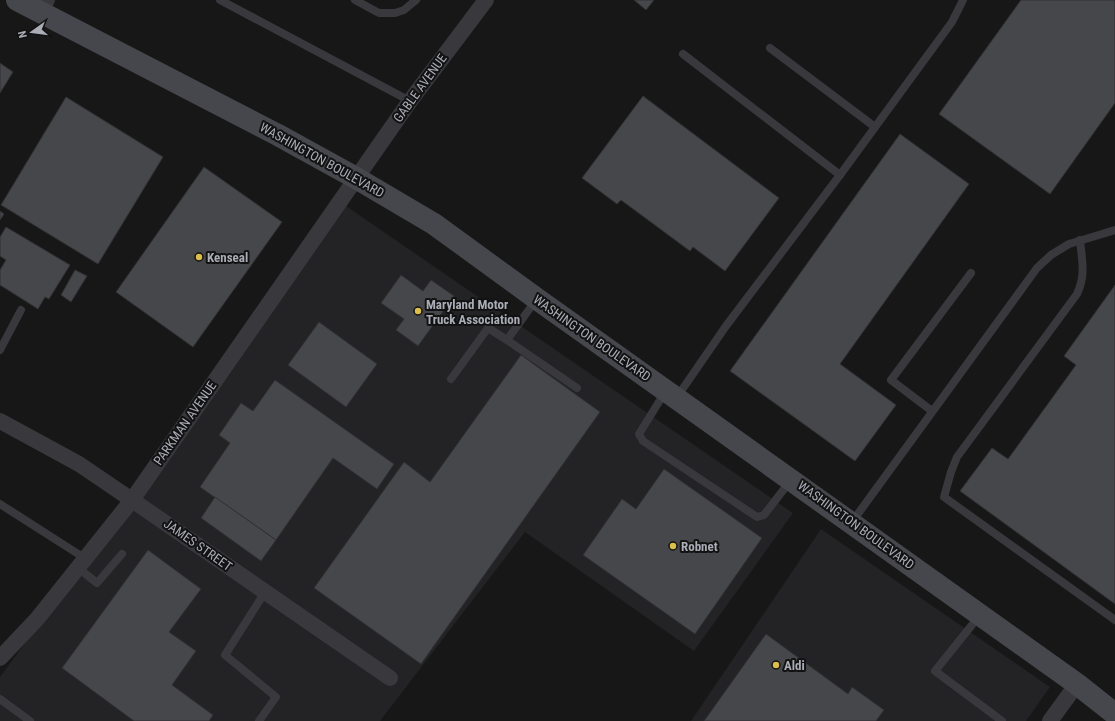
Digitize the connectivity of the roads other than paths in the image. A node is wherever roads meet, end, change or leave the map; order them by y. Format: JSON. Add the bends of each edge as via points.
{"nodes":[{"id":1,"x":17,"y":0,"type":"edge"},
{"id":2,"x":220,"y":0,"type":"edge"},
{"id":3,"x":355,"y":0,"type":"edge"},
{"id":4,"x":416,"y":0,"type":"edge"},
{"id":5,"x":486,"y":0,"type":"edge"},
{"id":6,"x":963,"y":0,"type":"edge"},
{"id":7,"x":43,"y":6,"type":"edge"},
{"id":8,"x":770,"y":48,"type":"dead end"},
{"id":9,"x":683,"y":54,"type":"dead end"},
{"id":10,"x":410,"y":101,"type":"junction"},
{"id":11,"x":875,"y":127,"type":"junction"},
{"id":12,"x":840,"y":175,"type":"junction"},
{"id":13,"x":356,"y":178,"type":"junction"},
{"id":14,"x":1115,"y":230,"type":"edge"},
{"id":15,"x":1080,"y":240,"type":"junction"},
{"id":16,"x":971,"y":273,"type":"dead end"},
{"id":17,"x":537,"y":299,"type":"junction"},
{"id":18,"x":21,"y":310,"type":"dead end"},
{"id":19,"x":507,"y":340,"type":"junction"},
{"id":20,"x":0,"y":350,"type":"edge"},
{"id":21,"x":450,"y":379,"type":"dead end"},
{"id":22,"x":578,"y":388,"type":"dead end"},
{"id":23,"x":671,"y":394,"type":"junction"},
{"id":24,"x":932,"y":411,"type":"junction"},
{"id":25,"x":0,"y":421,"type":"edge"},
{"id":26,"x":792,"y":480,"type":"junction"},
{"id":27,"x":132,"y":500,"type":"junction"},
{"id":28,"x":0,"y":504,"type":"edge"},
{"id":29,"x":851,"y":522,"type":"junction"},
{"id":30,"x":122,"y":554,"type":"dead end"},
{"id":31,"x":82,"y":564,"type":"junction"},
{"id":32,"x":265,"y":592,"type":"junction"},
{"id":33,"x":980,"y":615,"type":"junction"},
{"id":34,"x":1115,"y":620,"type":"edge"},
{"id":35,"x":0,"y":658,"type":"edge"},
{"id":36,"x":390,"y":678,"type":"dead end"},
{"id":37,"x":1077,"y":684,"type":"junction"},
{"id":38,"x":0,"y":699,"type":"edge"},
{"id":39,"x":1115,"y":714,"type":"edge"},
{"id":40,"x":30,"y":721,"type":"edge"},
{"id":41,"x":259,"y":721,"type":"edge"},
{"id":42,"x":1002,"y":721,"type":"edge"},
{"id":43,"x":1050,"y":721,"type":"edge"}],
"edges":[{"from":1,"to":7,"type":"main road","name":"WASHINGTON BOULEVARD"},
{"from":2,"to":10,"type":"lane"},
{"from":3,"to":4,"type":"lane","via":[[379,13],[404,10]]},
{"from":5,"to":10,"type":"street","name":"GABLE AVENUE"},
{"from":6,"to":11,"type":"lane","via":[[952,22]]},
{"from":7,"to":13,"type":"main road","name":"WASHINGTON BOULEVARD"},
{"from":8,"to":11,"type":"lane"},
{"from":9,"to":12,"type":"lane"},
{"from":10,"to":13,"type":"street","name":"GABLE AVENUE"},
{"from":11,"to":12,"type":"lane"},
{"from":12,"to":23,"type":"lane"},
{"from":13,"to":17,"type":"main road","name":"WASHINGTON BOULEVARD","via":[[434,224]]},
{"from":13,"to":27,"type":"street","name":"PARKMAN AVENUE"},
{"from":14,"to":15,"type":"lane"},
{"from":15,"to":24,"type":"lane","via":[[1051,255],[1037,268]]},
{"from":15,"to":34,"type":"lane","via":[[1084,271],[1077,294],[957,457],[944,497]]},
{"from":16,"to":24,"type":"lane","via":[[891,380]]},
{"from":17,"to":19,"type":"lane"},
{"from":17,"to":23,"type":"main road","name":"WASHINGTON BOULEVARD"},
{"from":18,"to":20,"type":"lane"},
{"from":19,"to":21,"type":"lane","via":[[488,328]]},
{"from":19,"to":22,"type":"lane"},
{"from":23,"to":26,"type":"main road","name":"WASHINGTON BOULEVARD"},
{"from":23,"to":26,"type":"lane","via":[[639,434],[644,441],[756,517],[764,515]]},
{"from":24,"to":29,"type":"lane"},
{"from":25,"to":27,"type":"street","name":"JAMES STREET","via":[[79,464]]},
{"from":26,"to":29,"type":"main road","name":"WASHINGTON BOULEVARD"},
{"from":27,"to":31,"type":"street","name":"PARKMAN AVENUE"},
{"from":27,"to":32,"type":"street","name":"JAMES STREET"},
{"from":28,"to":31,"type":"lane"},
{"from":29,"to":33,"type":"main road","name":"WASHINGTON BOULEVARD"},
{"from":30,"to":31,"type":"lane","via":[[97,583]]},
{"from":31,"to":35,"type":"street","name":"PARKMAN AVENUE","via":[[37,619]]},
{"from":32,"to":36,"type":"street","name":"JAMES STREET"},
{"from":32,"to":41,"type":"lane","via":[[225,655],[276,697]]},
{"from":33,"to":37,"type":"main road","name":"WASHINGTON BOULEVARD"},
{"from":33,"to":42,"type":"lane","via":[[935,671]]},
{"from":37,"to":39,"type":"main road","name":"WASHINGTON BOULEVARD"},
{"from":37,"to":43,"type":"street"},
{"from":38,"to":40,"type":"lane"}]}
